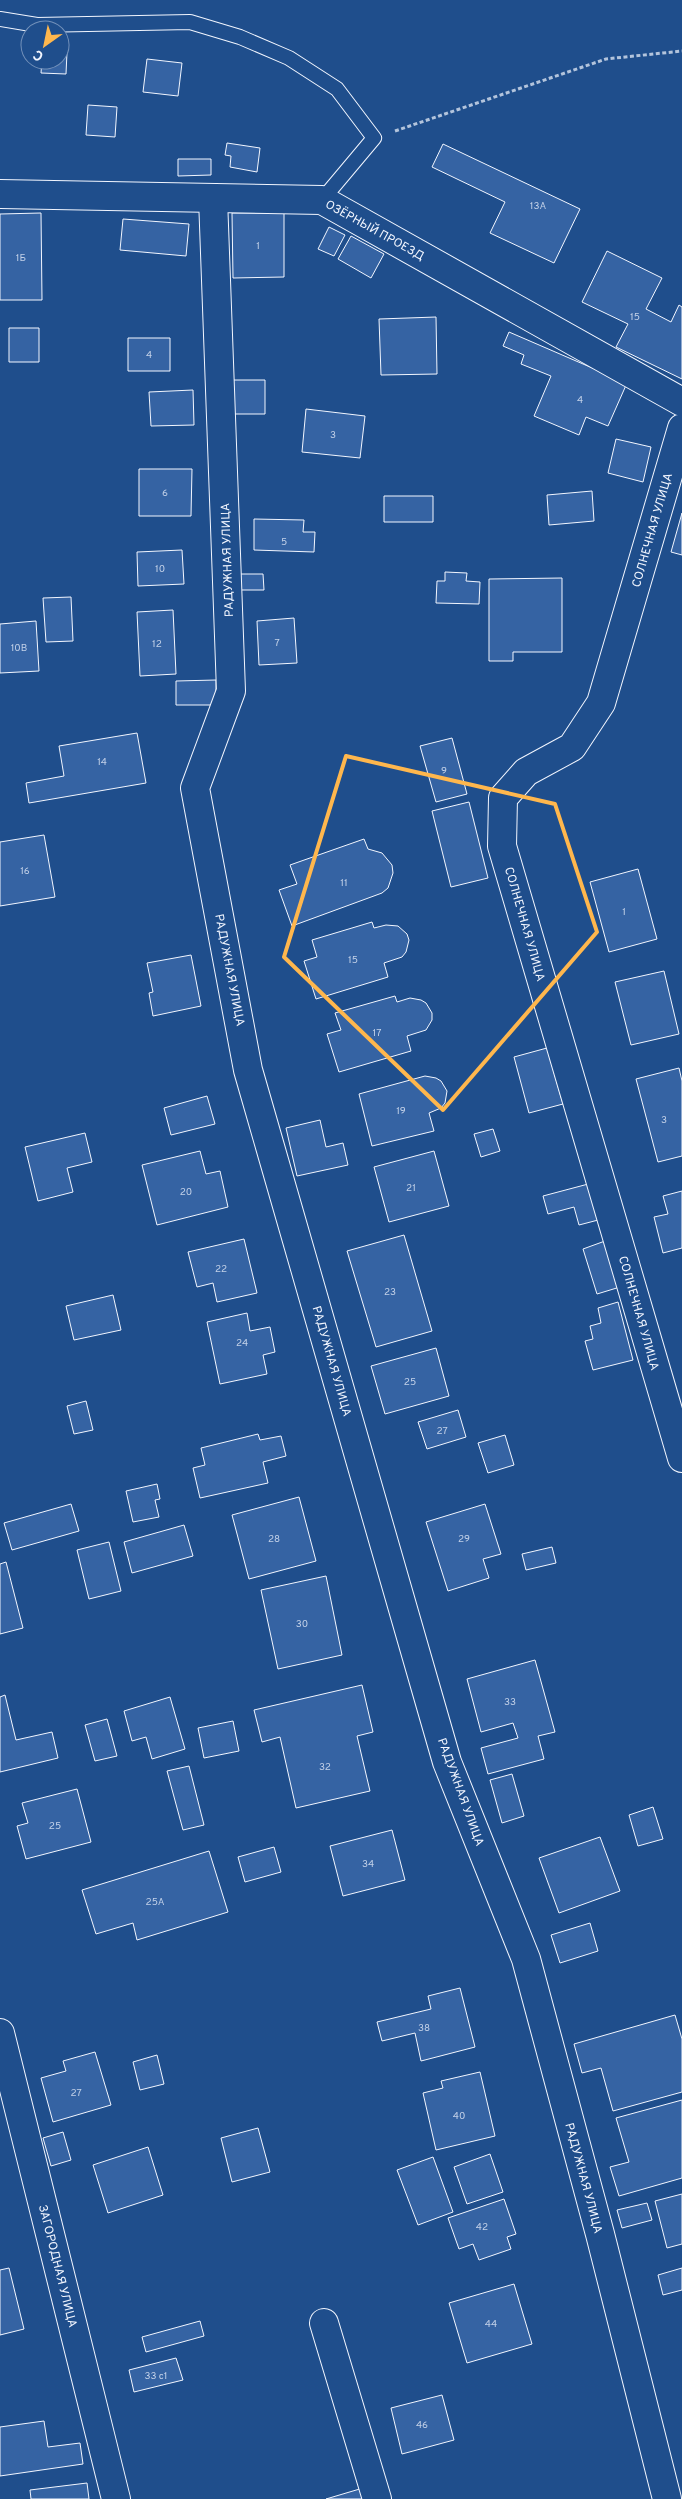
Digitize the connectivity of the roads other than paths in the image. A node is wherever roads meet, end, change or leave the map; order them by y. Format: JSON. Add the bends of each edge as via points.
{"nodes":[{"id":1,"x":0,"y":19,"type":"edge"},
{"id":2,"x":0,"y":194,"type":"edge"},
{"id":3,"x":213,"y":198,"type":"junction"},
{"id":4,"x":322,"y":200,"type":"junction"},
{"id":5,"x":682,"y":402,"type":"edge"},
{"id":6,"x":682,"y":428,"type":"edge"},
{"id":7,"x":682,"y":1458,"type":"edge"},
{"id":8,"x":0,"y":2033,"type":"edge"},
{"id":9,"x":324,"y":2324,"type":"dead end"},
{"id":10,"x":116,"y":2499,"type":"edge"},
{"id":11,"x":377,"y":2499,"type":"edge"},
{"id":12,"x":667,"y":2499,"type":"edge"}],
"edges":[{"from":1,"to":4,"type":"lane","via":[[37,25],[190,22],[240,37],[289,58],[337,88],[374,138]]},
{"from":2,"to":3,"type":"street","name":"ОЗЁРНЫЙ ПРОЕЗД"},
{"from":3,"to":4,"type":"street","name":"ОЗЁРНЫЙ ПРОЕЗД"},
{"from":3,"to":12,"type":"street","name":"РАДУЖНАЯ УЛИЦА","via":[[232,691],[195,788],[248,1070],[448,1762],[526,1960]]},
{"from":4,"to":5,"type":"street","name":"ОЗЁРНЫЙ ПРОЕЗД"},
{"from":6,"to":7,"type":"street","name":"СОЛНЕЧНАЯ УЛИЦА","via":[[601,703],[572,747],[526,772],[502,798],[502,846]]},
{"from":8,"to":10,"type":"street","name":"ЗАГОРОДНАЯ УЛИЦА"},
{"from":9,"to":11,"type":"street"}]}
